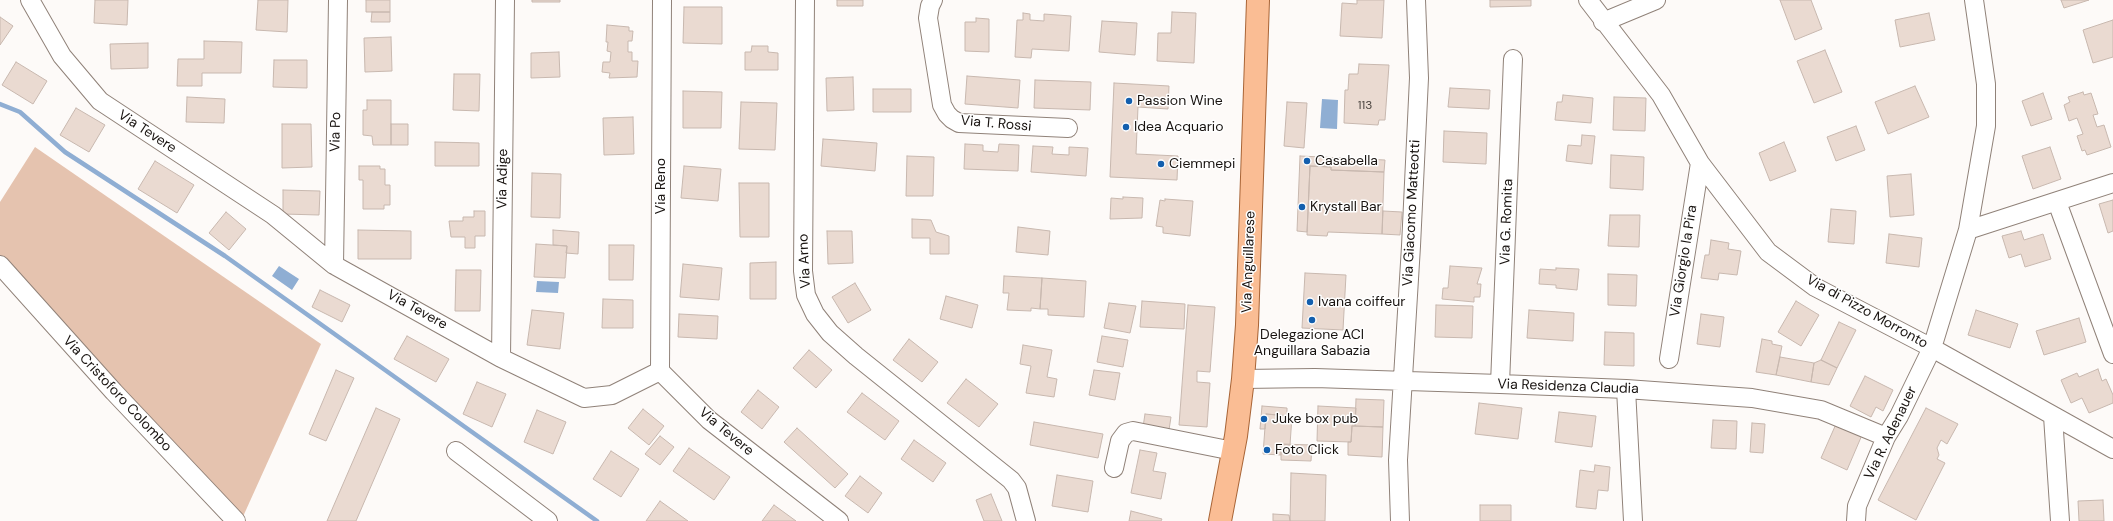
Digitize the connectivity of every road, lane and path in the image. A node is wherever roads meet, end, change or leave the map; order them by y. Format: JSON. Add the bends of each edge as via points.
{"nodes":[{"id":1,"x":30,"y":0,"type":"edge"},
{"id":2,"x":338,"y":0,"type":"edge"},
{"id":3,"x":505,"y":0,"type":"edge"},
{"id":4,"x":662,"y":0,"type":"edge"},
{"id":5,"x":805,"y":0,"type":"edge"},
{"id":6,"x":933,"y":0,"type":"edge"},
{"id":7,"x":1258,"y":0,"type":"edge"},
{"id":8,"x":1416,"y":0,"type":"edge"},
{"id":9,"x":1588,"y":0,"type":"edge"},
{"id":10,"x":1656,"y":0,"type":"edge"},
{"id":11,"x":1974,"y":0,"type":"edge"},
{"id":12,"x":1604,"y":22,"type":"junction"},
{"id":13,"x":1513,"y":59,"type":"dead end"},
{"id":14,"x":1068,"y":128,"type":"dead end"},
{"id":15,"x":1700,"y":163,"type":"junction"},
{"id":16,"x":2113,"y":183,"type":"edge"},
{"id":17,"x":2057,"y":202,"type":"junction"},
{"id":18,"x":1968,"y":230,"type":"junction"},
{"id":19,"x":0,"y":265,"type":"edge"},
{"id":20,"x":334,"y":265,"type":"junction"},
{"id":21,"x":1932,"y":348,"type":"junction"},
{"id":22,"x":2113,"y":354,"type":"edge"},
{"id":23,"x":501,"y":358,"type":"junction"},
{"id":24,"x":1669,"y":359,"type":"dead end"},
{"id":25,"x":660,"y":371,"type":"junction"},
{"id":26,"x":1243,"y":379,"type":"junction"},
{"id":27,"x":1403,"y":381,"type":"junction"},
{"id":28,"x":1500,"y":384,"type":"junction"},
{"id":29,"x":1626,"y":389,"type":"junction"},
{"id":30,"x":2053,"y":416,"type":"junction"},
{"id":31,"x":1886,"y":437,"type":"junction"},
{"id":32,"x":2113,"y":449,"type":"edge"},
{"id":33,"x":456,"y":451,"type":"dead end"},
{"id":34,"x":1233,"y":451,"type":"junction"},
{"id":35,"x":1114,"y":468,"type":"dead end"},
{"id":36,"x":236,"y":521,"type":"edge"},
{"id":37,"x":548,"y":521,"type":"edge"},
{"id":38,"x":839,"y":521,"type":"edge"},
{"id":39,"x":1026,"y":521,"type":"edge"},
{"id":40,"x":1220,"y":521,"type":"edge"},
{"id":41,"x":1400,"y":521,"type":"edge"},
{"id":42,"x":1633,"y":521,"type":"edge"},
{"id":43,"x":1856,"y":521,"type":"edge"},
{"id":44,"x":2060,"y":521,"type":"edge"}],
"edges":[{"from":1,"to":20,"type":"street","name":"Via Tevere","via":[[62,56],[100,101],[273,215]]},
{"from":2,"to":20,"type":"street","name":"Via Po"},
{"from":3,"to":23,"type":"street","name":"Via Adige"},
{"from":4,"to":25,"type":"street","name":"Via Reno"},
{"from":5,"to":39,"type":"street","name":"Via Arno","via":[[802,272],[806,295],[815,314],[830,333],[1011,480],[1017,488]]},
{"from":6,"to":14,"type":"street","name":"Via T. Rossi","via":[[930,6],[930,26],[942,105],[946,114],[959,123]]},
{"from":7,"to":26,"type":"main road","name":"Via Anguillarese"},
{"from":8,"to":27,"type":"street","name":"Via Giacomo Matteotti","via":[[1419,78]]},
{"from":9,"to":12,"type":"street","name":"Via di Pizzo Morronto"},
{"from":10,"to":12,"type":"street"},
{"from":11,"to":18,"type":"street","name":"Via R. Adenauer","via":[[1986,84],[1986,126]]},
{"from":12,"to":15,"type":"street","name":"Via di Pizzo Morronto","via":[[1661,95]]},
{"from":13,"to":28,"type":"street","name":"Via G. Romita"},
{"from":15,"to":21,"type":"street","name":"Via di Pizzo Morronto","via":[[1768,252],[1816,287]]},
{"from":15,"to":24,"type":"street","name":"Via Giorgio la Pira"},
{"from":16,"to":17,"type":"street"},
{"from":17,"to":18,"type":"street"},
{"from":17,"to":22,"type":"street"},
{"from":18,"to":21,"type":"street","name":"Via R. Adenauer"},
{"from":19,"to":36,"type":"street","name":"Via Cristoforo Colombo","via":[[114,392]]},
{"from":20,"to":23,"type":"street","name":"Via Tevere"},
{"from":21,"to":30,"type":"street","name":"Via di Pizzo Morronto"},
{"from":21,"to":31,"type":"street","name":"Via R. Adenauer"},
{"from":23,"to":25,"type":"street","name":"Via Tevere","via":[[584,398],[612,395]]},
{"from":25,"to":38,"type":"street","name":"Via Tevere","via":[[709,420]]},
{"from":26,"to":27,"type":"street","name":"Via Residenza Claudia"},
{"from":26,"to":34,"type":"main road","name":"Via Anguillarese"},
{"from":27,"to":28,"type":"street","name":"Via Residenza Claudia"},
{"from":27,"to":41,"type":"street","name":"Via Giacomo Matteotti","via":[[1398,460]]},
{"from":28,"to":29,"type":"street","name":"Via Residenza Claudia"},
{"from":29,"to":31,"type":"street","name":"Via Residenza Claudia","via":[[1780,401],[1821,410]]},
{"from":29,"to":42,"type":"street"},
{"from":30,"to":32,"type":"street","name":"Via di Pizzo Morronto"},
{"from":30,"to":44,"type":"street"},
{"from":31,"to":43,"type":"street","name":"Via R. Adenauer","via":[[1857,506]]},
{"from":33,"to":37,"type":"street"},
{"from":34,"to":35,"type":"street","via":[[1133,431],[1126,433],[1120,441]]},
{"from":34,"to":40,"type":"main road","name":"Via Anguillarese"}]}
